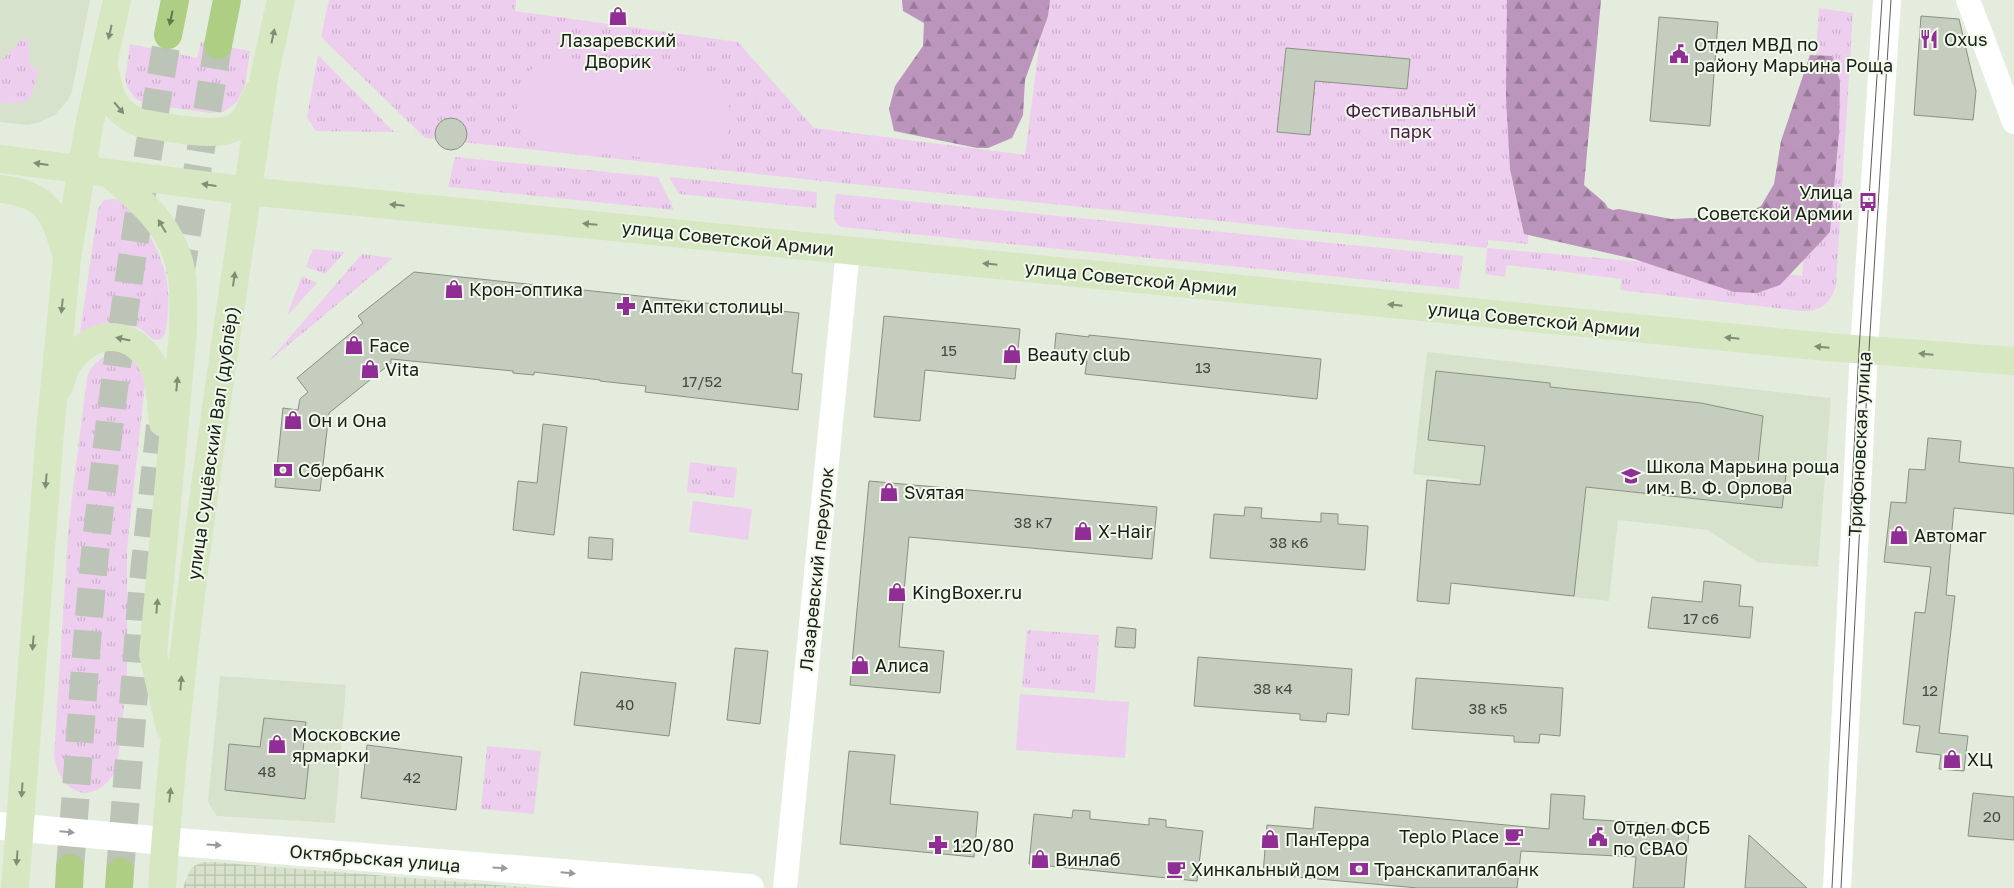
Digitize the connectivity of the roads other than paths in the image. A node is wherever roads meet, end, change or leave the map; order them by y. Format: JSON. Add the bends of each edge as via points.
{"nodes":[{"id":1,"x":117,"y":0,"type":"edge"},
{"id":2,"x":175,"y":0,"type":"edge"},
{"id":3,"x":227,"y":0,"type":"edge"},
{"id":4,"x":281,"y":0,"type":"edge"},
{"id":5,"x":1886,"y":0,"type":"edge"},
{"id":6,"x":1968,"y":0,"type":"edge"},
{"id":7,"x":168,"y":35,"type":"tunnel mouth"},
{"id":8,"x":218,"y":45,"type":"tunnel mouth"},
{"id":9,"x":103,"y":63,"type":"junction"},
{"id":10,"x":265,"y":72,"type":"junction"},
{"id":11,"x":2014,"y":122,"type":"edge"},
{"id":12,"x":0,"y":159,"type":"edge"},
{"id":13,"x":81,"y":170,"type":"junction"},
{"id":14,"x":108,"y":173,"type":"junction"},
{"id":15,"x":11,"y":190,"type":"edge"},
{"id":16,"x":248,"y":191,"type":"junction"},
{"id":17,"x":848,"y":250,"type":"junction"},
{"id":18,"x":67,"y":258,"type":"junction"},
{"id":19,"x":1864,"y":350,"type":"junction"},
{"id":20,"x":2014,"y":361,"type":"edge"},
{"id":21,"x":50,"y":432,"type":"junction"},
{"id":22,"x":170,"y":468,"type":"junction"},
{"id":23,"x":175,"y":748,"type":"junction"},
{"id":24,"x":9,"y":827,"type":"edge"},
{"id":25,"x":165,"y":841,"type":"junction"},
{"id":26,"x":14,"y":888,"type":"edge"},
{"id":27,"x":162,"y":888,"type":"edge"},
{"id":28,"x":750,"y":888,"type":"edge"},
{"id":29,"x":785,"y":888,"type":"edge"},
{"id":30,"x":1837,"y":888,"type":"edge"}],
"edges":[{"from":1,"to":9,"type":"main road","one_way":true},
{"from":2,"to":7,"type":"main road","one_way":true},
{"from":3,"to":8,"type":"main road"},
{"from":10,"to":4,"type":"main road","name":"улица Сущёвский Вал (дублёр)","one_way":true},
{"from":5,"to":19,"type":"street","name":"Трифоновская улица"},
{"from":6,"to":11,"type":"street"},
{"from":9,"to":10,"type":"main road","one_way":true,"via":[[116,108],[128,118],[140,123],[215,132],[230,130],[240,124],[252,106]]},
{"from":9,"to":13,"type":"main road"},
{"from":10,"to":16,"type":"main road","name":"улица Сущёвский Вал (дублёр)"},
{"from":13,"to":12,"type":"main road","name":"улица Советской Армии","one_way":true},
{"from":13,"to":14,"type":"main road","name":"улица Советской Армии"},
{"from":13,"to":18,"type":"main road"},
{"from":16,"to":14,"type":"main road","name":"улица Советской Армии","one_way":true},
{"from":22,"to":14,"type":"main road","one_way":true,"via":[[184,299],[181,269],[170,240],[157,219]]},
{"from":15,"to":18,"type":"main road","via":[[33,197],[48,209],[58,226]]},
{"from":17,"to":16,"type":"main road","name":"улица Советской Армии","one_way":true},
{"from":23,"to":16,"type":"main road","name":"улица Сущёвский Вал (дублёр)","one_way":true,"via":[[200,518]]},
{"from":19,"to":17,"type":"main road","name":"улица Советской Армии","one_way":true},
{"from":17,"to":29,"type":"street","name":"Лазаревский переулок"},
{"from":18,"to":21,"type":"main road","one_way":true},
{"from":20,"to":19,"type":"main road","name":"улица Советской Армии","one_way":true},
{"from":19,"to":30,"type":"street","name":"Трифоновская улица"},
{"from":22,"to":21,"type":"main road","one_way":true,"via":[[156,371],[144,351],[132,341],[118,336],[100,339],[82,348],[67,365],[56,395]]},
{"from":21,"to":24,"type":"main road","one_way":true},
{"from":23,"to":22,"type":"main road","one_way":true,"via":[[152,654]]},
{"from":25,"to":23,"type":"main road","name":"улица Сущёвский Вал (дублёр)","one_way":true},
{"from":24,"to":25,"type":"street","name":"Октябрьская улица","one_way":true},
{"from":24,"to":26,"type":"main road","one_way":true},
{"from":25,"to":27,"type":"main road","name":"улица Сущёвский Вал (дублёр)"},
{"from":25,"to":28,"type":"street","name":"Октябрьская улица","one_way":true}]}
